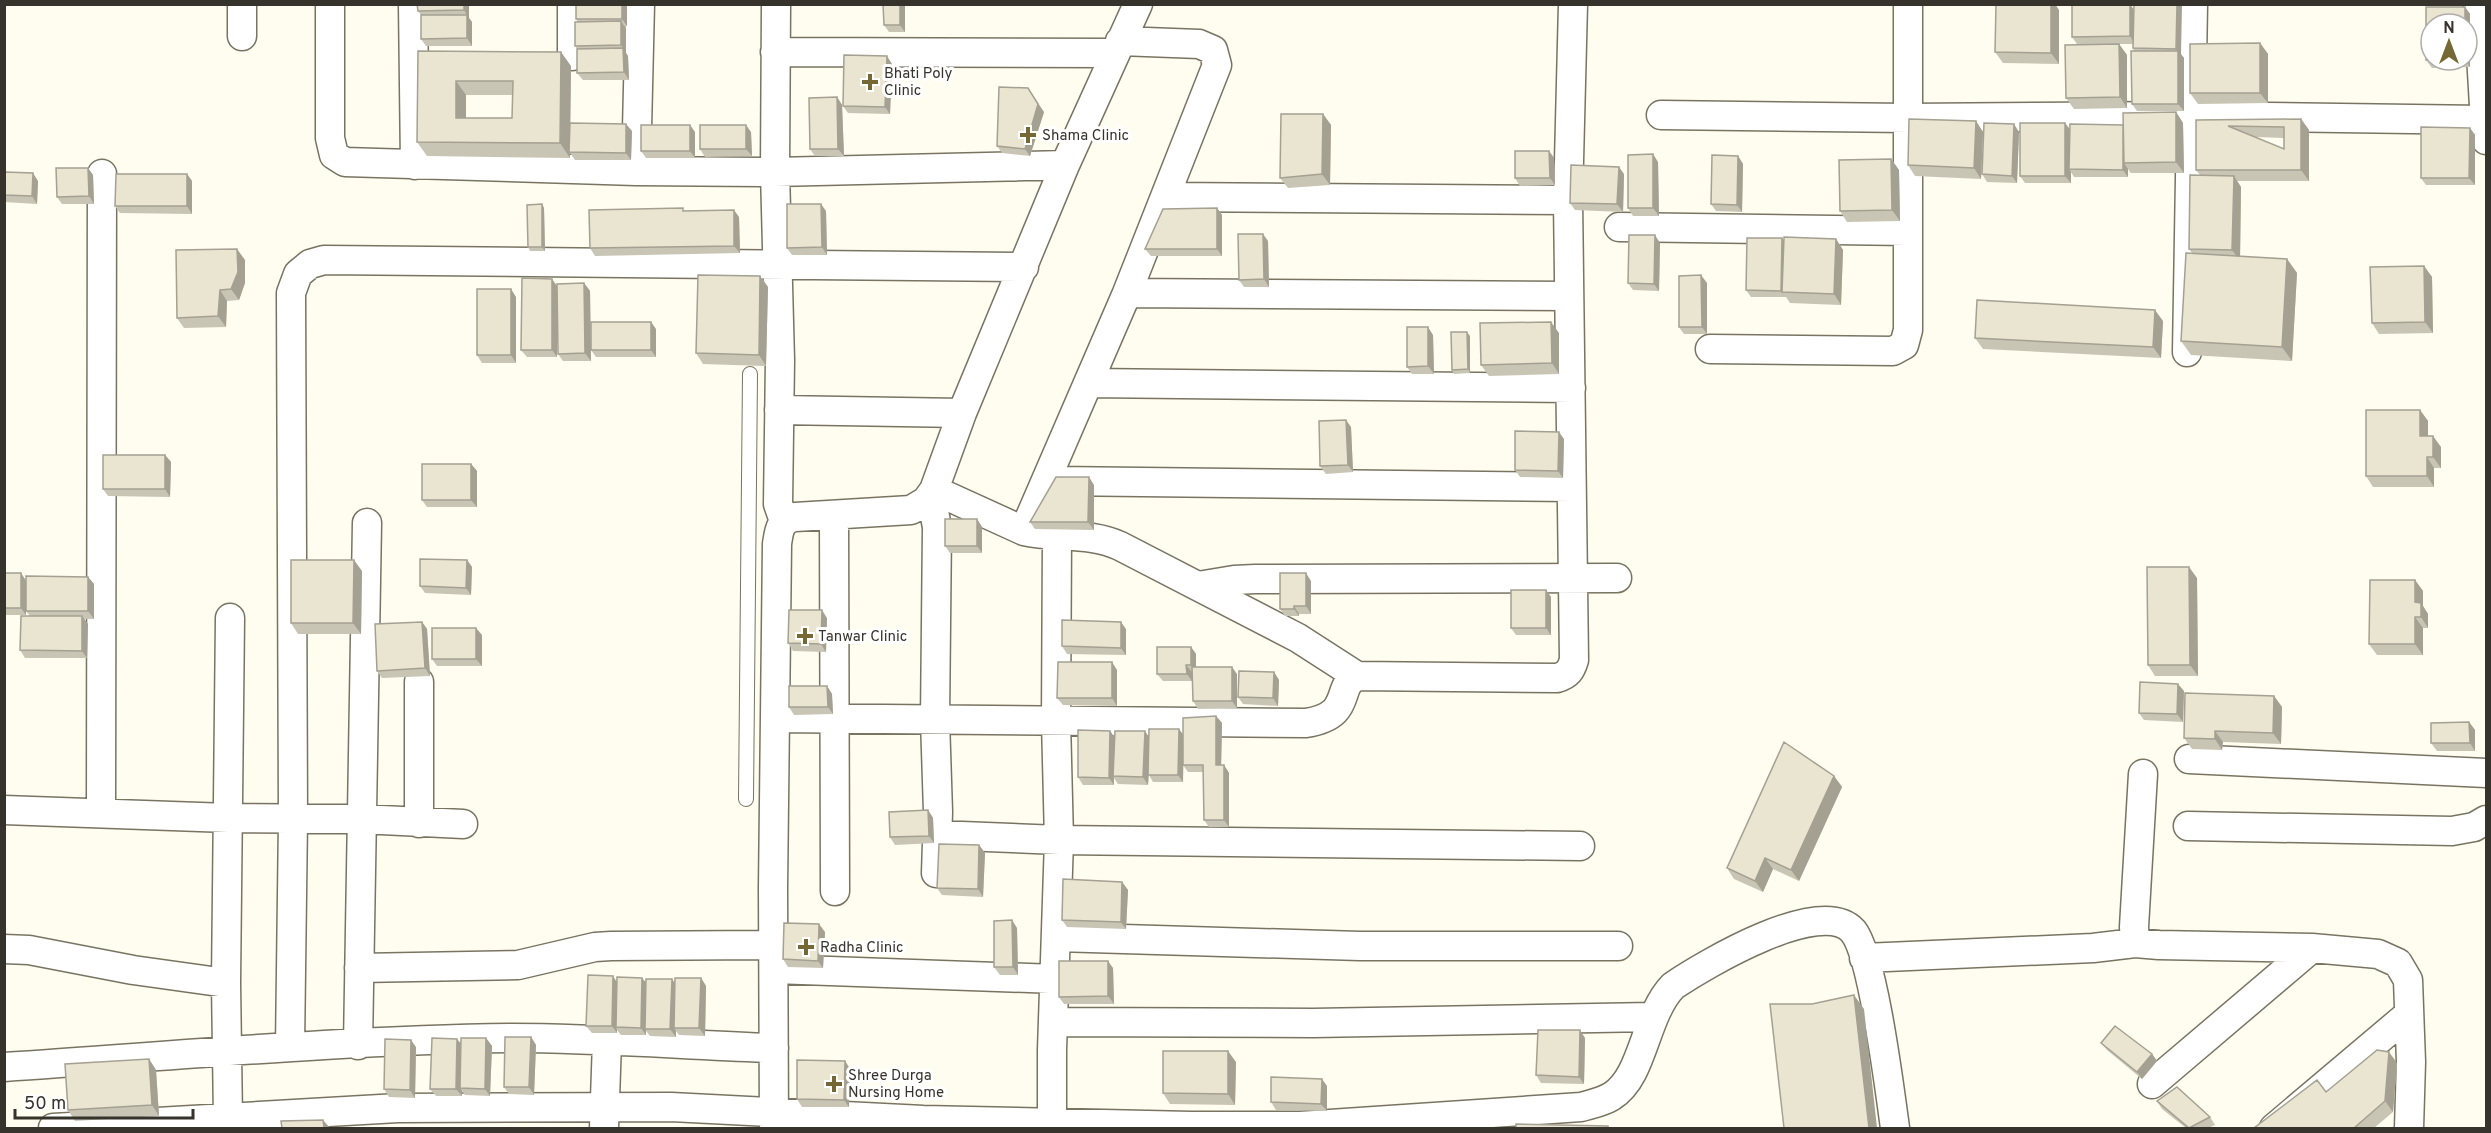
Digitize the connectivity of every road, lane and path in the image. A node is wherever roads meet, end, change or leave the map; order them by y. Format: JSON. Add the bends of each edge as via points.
{"nodes":[{"id":1,"x":242,"y":4,"type":"edge"},
{"id":2,"x":330,"y":4,"type":"edge"},
{"id":3,"x":413,"y":4,"type":"edge"},
{"id":4,"x":572,"y":4,"type":"edge"},
{"id":5,"x":640,"y":4,"type":"edge"},
{"id":6,"x":776,"y":4,"type":"edge"},
{"id":7,"x":1137,"y":4,"type":"edge"},
{"id":8,"x":1573,"y":4,"type":"edge"},
{"id":9,"x":1908,"y":4,"type":"edge"},
{"id":10,"x":2193,"y":4,"type":"edge"},
{"id":11,"x":2478,"y":4,"type":"edge"},
{"id":12,"x":242,"y":36,"type":"dead end"},
{"id":13,"x":1117,"y":47,"type":"junction"},
{"id":14,"x":775,"y":52,"type":"junction"},
{"id":15,"x":572,"y":56,"type":"edge"},
{"id":16,"x":1661,"y":115,"type":"dead end"},
{"id":17,"x":2189,"y":116,"type":"junction"},
{"id":18,"x":1907,"y":118,"type":"junction"},
{"id":19,"x":2485,"y":130,"type":"edge"},
{"id":20,"x":415,"y":165,"type":"junction"},
{"id":21,"x":1065,"y":165,"type":"junction"},
{"id":22,"x":636,"y":171,"type":"junction"},
{"id":23,"x":775,"y":172,"type":"junction"},
{"id":24,"x":102,"y":174,"type":"dead end"},
{"id":25,"x":1165,"y":197,"type":"junction"},
{"id":26,"x":1568,"y":200,"type":"junction"},
{"id":27,"x":1619,"y":227,"type":"dead end"},
{"id":28,"x":1908,"y":231,"type":"junction"},
{"id":29,"x":778,"y":264,"type":"junction"},
{"id":30,"x":1024,"y":267,"type":"junction"},
{"id":31,"x":1127,"y":293,"type":"junction"},
{"id":32,"x":1569,"y":296,"type":"junction"},
{"id":33,"x":1710,"y":349,"type":"dead end"},
{"id":34,"x":2187,"y":352,"type":"edge"},
{"id":35,"x":750,"y":374,"type":"edge"},
{"id":36,"x":1089,"y":383,"type":"junction"},
{"id":37,"x":1571,"y":388,"type":"junction"},
{"id":38,"x":779,"y":410,"type":"junction"},
{"id":39,"x":963,"y":413,"type":"junction"},
{"id":40,"x":1047,"y":481,"type":"junction"},
{"id":41,"x":1572,"y":487,"type":"junction"},
{"id":42,"x":930,"y":496,"type":"junction"},
{"id":43,"x":749,"y":499,"type":"junction"},
{"id":44,"x":781,"y":510,"type":"junction"},
{"id":45,"x":834,"y":515,"type":"junction"},
{"id":46,"x":368,"y":523,"type":"dead end"},
{"id":47,"x":1024,"y":531,"type":"junction"},
{"id":48,"x":1057,"y":536,"type":"junction"},
{"id":49,"x":1617,"y":578,"type":"dead end"},
{"id":50,"x":1572,"y":580,"type":"junction"},
{"id":51,"x":1198,"y":586,"type":"junction"},
{"id":52,"x":230,"y":618,"type":"dead end"},
{"id":53,"x":1357,"y":676,"type":"junction"},
{"id":54,"x":419,"y":682,"type":"edge"},
{"id":55,"x":775,"y":718,"type":"junction"},
{"id":56,"x":834,"y":719,"type":"junction"},
{"id":57,"x":935,"y":720,"type":"junction"},
{"id":58,"x":1056,"y":721,"type":"junction"},
{"id":59,"x":2189,"y":759,"type":"dead end"},
{"id":60,"x":2487,"y":773,"type":"edge"},
{"id":61,"x":2143,"y":774,"type":"dead end"},
{"id":62,"x":746,"y":799,"type":"dead end"},
{"id":63,"x":4,"y":810,"type":"edge"},
{"id":64,"x":101,"y":812,"type":"junction"},
{"id":65,"x":228,"y":818,"type":"junction"},
{"id":66,"x":293,"y":819,"type":"junction"},
{"id":67,"x":361,"y":819,"type":"junction"},
{"id":68,"x":2487,"y":820,"type":"edge"},
{"id":69,"x":419,"y":823,"type":"junction"},
{"id":70,"x":463,"y":824,"type":"dead end"},
{"id":71,"x":2188,"y":826,"type":"dead end"},
{"id":72,"x":937,"y":835,"type":"junction"},
{"id":73,"x":1059,"y":840,"type":"junction"},
{"id":74,"x":1580,"y":846,"type":"dead end"},
{"id":75,"x":936,"y":873,"type":"edge"},
{"id":76,"x":836,"y":891,"type":"dead end"},
{"id":77,"x":1057,"y":937,"type":"junction"},
{"id":78,"x":2135,"y":942,"type":"junction"},
{"id":79,"x":1618,"y":946,"type":"dead end"},
{"id":80,"x":2312,"y":948,"type":"junction"},
{"id":81,"x":4,"y":949,"type":"edge"},
{"id":82,"x":774,"y":957,"type":"junction"},
{"id":83,"x":1864,"y":958,"type":"junction"},
{"id":84,"x":359,"y":968,"type":"junction"},
{"id":85,"x":1056,"y":979,"type":"junction"},
{"id":86,"x":226,"y":983,"type":"junction"},
{"id":87,"x":2409,"y":1014,"type":"junction"},
{"id":88,"x":1652,"y":1017,"type":"junction"},
{"id":89,"x":1053,"y":1022,"type":"junction"},
{"id":90,"x":607,"y":1041,"type":"junction"},
{"id":91,"x":358,"y":1044,"type":"junction"},
{"id":92,"x":290,"y":1047,"type":"junction"},
{"id":93,"x":774,"y":1048,"type":"junction"},
{"id":94,"x":226,"y":1052,"type":"junction"},
{"id":95,"x":4,"y":1067,"type":"edge"},
{"id":96,"x":2152,"y":1084,"type":"dead end"},
{"id":97,"x":605,"y":1117,"type":"edge"},
{"id":98,"x":2410,"y":1118,"type":"edge"},
{"id":99,"x":228,"y":1119,"type":"junction"},
{"id":100,"x":774,"y":1120,"type":"edge"},
{"id":101,"x":1052,"y":1125,"type":"edge"},
{"id":102,"x":52,"y":1128,"type":"edge"},
{"id":103,"x":1895,"y":1128,"type":"edge"},
{"id":104,"x":2274,"y":1128,"type":"edge"},
{"id":105,"x":2386,"y":1128,"type":"edge"}],
"edges":[{"from":1,"to":12,"type":"street"},
{"from":2,"to":20,"type":"street","via":[[330,138],[334,155],[345,162]]},
{"from":3,"to":20,"type":"street"},
{"from":4,"to":15,"type":"street"},
{"from":5,"to":22,"type":"street"},
{"from":6,"to":14,"type":"street"},
{"from":7,"to":13,"type":"street"},
{"from":8,"to":26,"type":"street"},
{"from":9,"to":18,"type":"street"},
{"from":10,"to":17,"type":"street"},
{"from":11,"to":19,"type":"street"},
{"from":13,"to":14,"type":"street"},
{"from":13,"to":21,"type":"street"},
{"from":13,"to":25,"type":"street","via":[[1199,44],[1213,50],[1216,57],[1215,73]]},
{"from":14,"to":23,"type":"street"},
{"from":16,"to":18,"type":"street"},
{"from":17,"to":18,"type":"street"},
{"from":17,"to":19,"type":"street"},
{"from":17,"to":34,"type":"street"},
{"from":18,"to":28,"type":"street"},
{"from":20,"to":22,"type":"street"},
{"from":21,"to":23,"type":"street"},
{"from":21,"to":30,"type":"street"},
{"from":22,"to":23,"type":"street"},
{"from":23,"to":29,"type":"street"},
{"from":24,"to":64,"type":"street"},
{"from":25,"to":26,"type":"street"},
{"from":25,"to":31,"type":"street"},
{"from":26,"to":32,"type":"street"},
{"from":27,"to":28,"type":"street"},
{"from":28,"to":33,"type":"street","via":[[1908,330],[1899,350]]},
{"from":29,"to":30,"type":"street"},
{"from":29,"to":38,"type":"street"},
{"from":29,"to":66,"type":"street","via":[[335,260],[310,264],[297,274],[291,293]]},
{"from":30,"to":39,"type":"street"},
{"from":31,"to":32,"type":"street"},
{"from":31,"to":36,"type":"street"},
{"from":32,"to":37,"type":"street"},
{"from":35,"to":43,"type":"lane"},
{"from":36,"to":37,"type":"street"},
{"from":36,"to":40,"type":"street"},
{"from":37,"to":41,"type":"street"},
{"from":38,"to":39,"type":"street"},
{"from":38,"to":44,"type":"street"},
{"from":39,"to":42,"type":"street"},
{"from":40,"to":41,"type":"street"},
{"from":40,"to":47,"type":"street"},
{"from":41,"to":50,"type":"street"},
{"from":42,"to":45,"type":"street","via":[[911,510]]},
{"from":42,"to":47,"type":"street"},
{"from":42,"to":57,"type":"street","via":[[937,527]]},
{"from":43,"to":44,"type":"lane"},
{"from":43,"to":62,"type":"lane"},
{"from":44,"to":45,"type":"street","via":[[795,517]]},
{"from":44,"to":55,"type":"street","via":[[777,544]]},
{"from":45,"to":56,"type":"street"},
{"from":46,"to":67,"type":"street"},
{"from":47,"to":48,"type":"street"},
{"from":48,"to":51,"type":"street","via":[[1107,540]]},
{"from":48,"to":58,"type":"street"},
{"from":49,"to":50,"type":"street"},
{"from":50,"to":51,"type":"street","via":[[1255,579]]},
{"from":50,"to":53,"type":"street","via":[[1574,660],[1565,676]]},
{"from":51,"to":53,"type":"street","via":[[1298,638]]},
{"from":52,"to":65,"type":"street"},
{"from":53,"to":58,"type":"street","via":[[1349,682],[1339,707],[1319,721]]},
{"from":54,"to":69,"type":"street"},
{"from":55,"to":56,"type":"street"},
{"from":55,"to":82,"type":"street"},
{"from":56,"to":57,"type":"street"},
{"from":56,"to":76,"type":"street"},
{"from":57,"to":58,"type":"street"},
{"from":57,"to":72,"type":"street"},
{"from":58,"to":73,"type":"street"},
{"from":59,"to":60,"type":"street"},
{"from":61,"to":78,"type":"street"},
{"from":63,"to":64,"type":"street"},
{"from":64,"to":65,"type":"street"},
{"from":65,"to":66,"type":"street"},
{"from":65,"to":86,"type":"street"},
{"from":66,"to":67,"type":"street"},
{"from":66,"to":92,"type":"street"},
{"from":67,"to":69,"type":"street"},
{"from":67,"to":84,"type":"street"},
{"from":68,"to":71,"type":"street","via":[[2452,831]]},
{"from":69,"to":70,"type":"street"},
{"from":72,"to":73,"type":"street"},
{"from":72,"to":75,"type":"street"},
{"from":73,"to":74,"type":"street"},
{"from":73,"to":77,"type":"street"},
{"from":77,"to":79,"type":"street","via":[[1360,946]]},
{"from":77,"to":85,"type":"street"},
{"from":78,"to":80,"type":"street"},
{"from":78,"to":83,"type":"street","via":[[2093,948]]},
{"from":80,"to":87,"type":"street","via":[[2378,954],[2398,963],[2408,980]]},
{"from":80,"to":96,"type":"street"},
{"from":81,"to":86,"type":"street"},
{"from":82,"to":84,"type":"street","via":[[611,946],[518,965]]},
{"from":82,"to":85,"type":"street"},
{"from":82,"to":93,"type":"street"},
{"from":83,"to":88,"type":"street","via":[[1853,932],[1841,922],[1796,926],[1758,938],[1691,974],[1662,998]]},
{"from":83,"to":103,"type":"street"},
{"from":84,"to":91,"type":"street"},
{"from":85,"to":89,"type":"street"},
{"from":86,"to":94,"type":"street"},
{"from":87,"to":98,"type":"street"},
{"from":87,"to":104,"type":"street"},
{"from":88,"to":89,"type":"street","via":[[1313,1023]]},
{"from":88,"to":101,"type":"street","via":[[1625,1084],[1613,1095],[1581,1107],[1300,1126]]},
{"from":89,"to":101,"type":"street"},
{"from":90,"to":91,"type":"street","via":[[509,1038]]},
{"from":90,"to":93,"type":"street"},
{"from":90,"to":97,"type":"street"},
{"from":91,"to":92,"type":"street"},
{"from":92,"to":94,"type":"street"},
{"from":93,"to":100,"type":"street"},
{"from":94,"to":95,"type":"street"},
{"from":94,"to":99,"type":"street"},
{"from":97,"to":99,"type":"street","via":[[398,1108]]},
{"from":97,"to":100,"type":"street"},
{"from":98,"to":105,"type":"street"},
{"from":99,"to":102,"type":"street"},
{"from":100,"to":101,"type":"street"}]}
